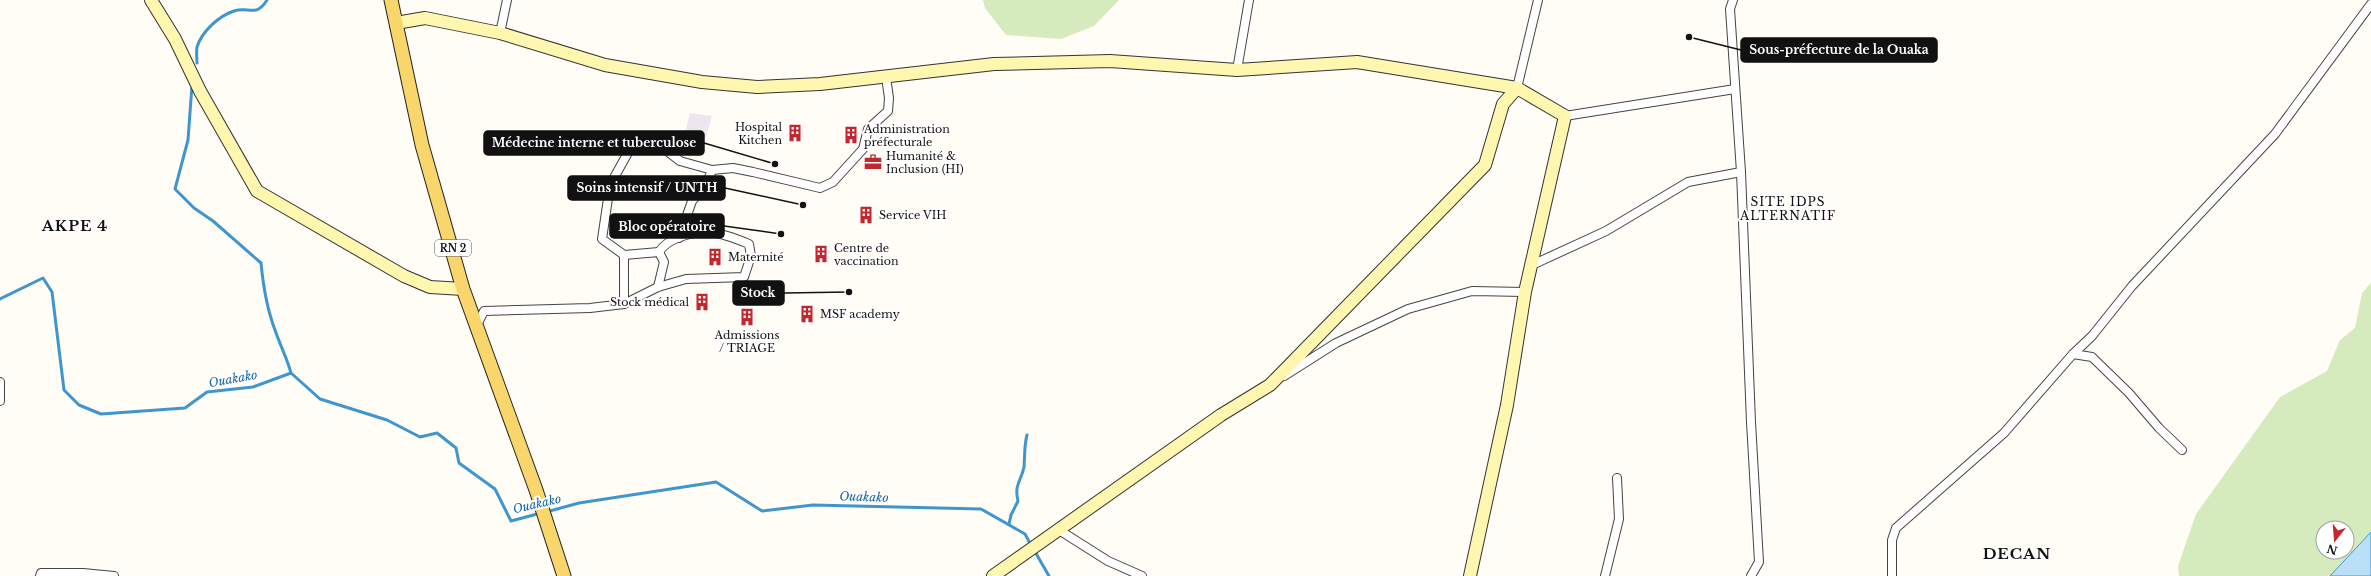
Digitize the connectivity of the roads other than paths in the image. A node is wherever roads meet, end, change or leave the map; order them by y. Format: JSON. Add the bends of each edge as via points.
{"nodes":[{"id":1,"x":151,"y":0,"type":"edge"},
{"id":2,"x":391,"y":0,"type":"edge"},
{"id":3,"x":507,"y":0,"type":"edge"},
{"id":4,"x":1249,"y":0,"type":"edge"},
{"id":5,"x":1538,"y":0,"type":"edge"},
{"id":6,"x":1733,"y":0,"type":"edge"},
{"id":7,"x":2371,"y":4,"type":"edge"},
{"id":8,"x":396,"y":23,"type":"junction"},
{"id":9,"x":500,"y":33,"type":"junction"},
{"id":10,"x":1237,"y":70,"type":"junction"},
{"id":11,"x":886,"y":77,"type":"junction"},
{"id":12,"x":1517,"y":88,"type":"junction"},
{"id":13,"x":1735,"y":89,"type":"junction"},
{"id":14,"x":1565,"y":116,"type":"junction"},
{"id":15,"x":712,"y":170,"type":"junction"},
{"id":16,"x":1742,"y":172,"type":"junction"},
{"id":17,"x":679,"y":238,"type":"junction"},
{"id":18,"x":659,"y":252,"type":"junction"},
{"id":19,"x":624,"y":254,"type":"junction"},
{"id":20,"x":1532,"y":265,"type":"junction"},
{"id":21,"x":658,"y":287,"type":"junction"},
{"id":22,"x":463,"y":289,"type":"junction"},
{"id":23,"x":1525,"y":292,"type":"junction"},
{"id":24,"x":624,"y":304,"type":"junction"},
{"id":25,"x":476,"y":327,"type":"junction"},
{"id":26,"x":2073,"y":354,"type":"junction"},
{"id":27,"x":0,"y":382,"type":"edge"},
{"id":28,"x":1270,"y":385,"type":"junction"},
{"id":29,"x":0,"y":401,"type":"edge"},
{"id":30,"x":2182,"y":450,"type":"dead end"},
{"id":31,"x":1617,"y":478,"type":"dead end"},
{"id":32,"x":1059,"y":530,"type":"junction"},
{"id":33,"x":40,"y":576,"type":"edge"},
{"id":34,"x":114,"y":576,"type":"edge"},
{"id":35,"x":564,"y":576,"type":"edge"},
{"id":36,"x":993,"y":576,"type":"edge"},
{"id":37,"x":1142,"y":576,"type":"edge"},
{"id":38,"x":1470,"y":576,"type":"edge"},
{"id":39,"x":1605,"y":576,"type":"edge"},
{"id":40,"x":1751,"y":576,"type":"edge"},
{"id":41,"x":1892,"y":576,"type":"edge"}],
"edges":[{"from":1,"to":22,"type":"street","via":[[257,191],[404,276],[430,287]]},
{"from":2,"to":8,"type":"main road","number":"RN 2"},
{"from":3,"to":9,"type":"street"},
{"from":4,"to":10,"type":"street"},
{"from":5,"to":12,"type":"street"},
{"from":6,"to":13,"type":"street","via":[[1730,9]]},
{"from":7,"to":26,"type":"street","via":[[2275,134],[2152,264],[2092,336]]},
{"from":8,"to":9,"type":"street","via":[[425,18]]},
{"from":8,"to":22,"type":"main road","number":"RN 2","via":[[422,145]]},
{"from":9,"to":11,"type":"street","via":[[605,65],[702,82],[757,87]]},
{"from":10,"to":11,"type":"street","via":[[1110,61],[994,64]]},
{"from":10,"to":12,"type":"street","via":[[1357,62]]},
{"from":11,"to":15,"type":"street","via":[[888,111],[868,129],[863,149],[833,182],[820,188],[740,170]]},
{"from":12,"to":14,"type":"street"},
{"from":12,"to":28,"type":"street","via":[[1503,104],[1485,165]]},
{"from":13,"to":14,"type":"street"},
{"from":13,"to":16,"type":"street"},
{"from":14,"to":20,"type":"street"},
{"from":15,"to":17,"type":"street","via":[[706,185],[692,201]]},
{"from":15,"to":19,"type":"street","via":[[680,161],[654,142],[643,139],[637,141],[610,185],[605,210],[602,239]]},
{"from":16,"to":20,"type":"street","via":[[1688,182],[1606,231]]},
{"from":16,"to":40,"type":"street","via":[[1759,562]]},
{"from":17,"to":18,"type":"street","via":[[663,245]]},
{"from":17,"to":21,"type":"street","via":[[710,232],[749,244],[751,256],[748,270],[744,277],[686,279]]},
{"from":18,"to":19,"type":"street"},
{"from":18,"to":21,"type":"street","via":[[664,262]]},
{"from":19,"to":24,"type":"street"},
{"from":20,"to":23,"type":"street"},
{"from":21,"to":24,"type":"street"},
{"from":22,"to":25,"type":"main road","number":"RN 2"},
{"from":23,"to":28,"type":"street","via":[[1472,291],[1408,309],[1336,343]]},
{"from":23,"to":38,"type":"street","via":[[1507,406]]},
{"from":24,"to":25,"type":"street","via":[[590,308],[484,311]]},
{"from":25,"to":35,"type":"main road","number":"RN 2","via":[[536,490]]},
{"from":26,"to":30,"type":"street","via":[[2092,357]]},
{"from":26,"to":41,"type":"street","via":[[2004,433],[1896,528],[1892,540]]},
{"from":27,"to":29,"type":"street"},
{"from":28,"to":32,"type":"street","via":[[1221,416]]},
{"from":31,"to":39,"type":"street","via":[[1619,519]]},
{"from":32,"to":36,"type":"street"},
{"from":32,"to":37,"type":"street","via":[[1108,561]]},
{"from":33,"to":34,"type":"street","via":[[41,572]]}]}
